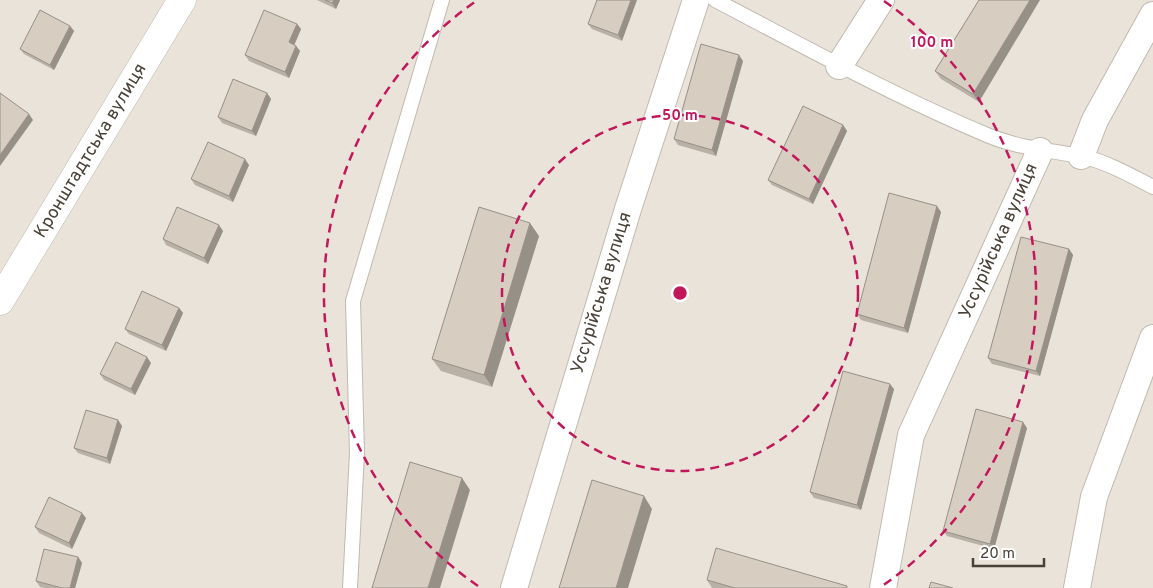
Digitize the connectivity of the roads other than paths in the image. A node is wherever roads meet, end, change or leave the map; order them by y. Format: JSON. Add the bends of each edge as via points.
{"nodes":[{"id":1,"x":182,"y":0,"type":"edge"},
{"id":2,"x":442,"y":0,"type":"edge"},
{"id":3,"x":696,"y":0,"type":"edge"},
{"id":4,"x":715,"y":0,"type":"edge"},
{"id":5,"x":881,"y":0,"type":"edge"},
{"id":6,"x":1153,"y":15,"type":"edge"},
{"id":7,"x":839,"y":66,"type":"junction"},
{"id":8,"x":1040,"y":151,"type":"junction"},
{"id":9,"x":1081,"y":156,"type":"junction"},
{"id":10,"x":1153,"y":186,"type":"edge"},
{"id":11,"x":0,"y":301,"type":"edge"},
{"id":12,"x":1153,"y":338,"type":"edge"},
{"id":13,"x":350,"y":588,"type":"edge"},
{"id":14,"x":514,"y":588,"type":"edge"},
{"id":15,"x":883,"y":588,"type":"edge"},
{"id":16,"x":1077,"y":588,"type":"edge"}],
"edges":[{"from":1,"to":11,"type":"street","name":"Кронштадтська вулиця"},
{"from":2,"to":13,"type":"lane","via":[[353,301],[357,453]]},
{"from":3,"to":14,"type":"street","name":"Уссурійська вулиця","via":[[628,209]]},
{"from":4,"to":7,"type":"lane"},
{"from":5,"to":7,"type":"street"},
{"from":6,"to":9,"type":"street","via":[[1095,120]]},
{"from":7,"to":8,"type":"lane","via":[[989,136]]},
{"from":8,"to":9,"type":"lane"},
{"from":8,"to":15,"type":"street","name":"Уссурійська вулиця","via":[[911,435]]},
{"from":9,"to":10,"type":"lane"},
{"from":12,"to":16,"type":"street","via":[[1094,497]]}]}
